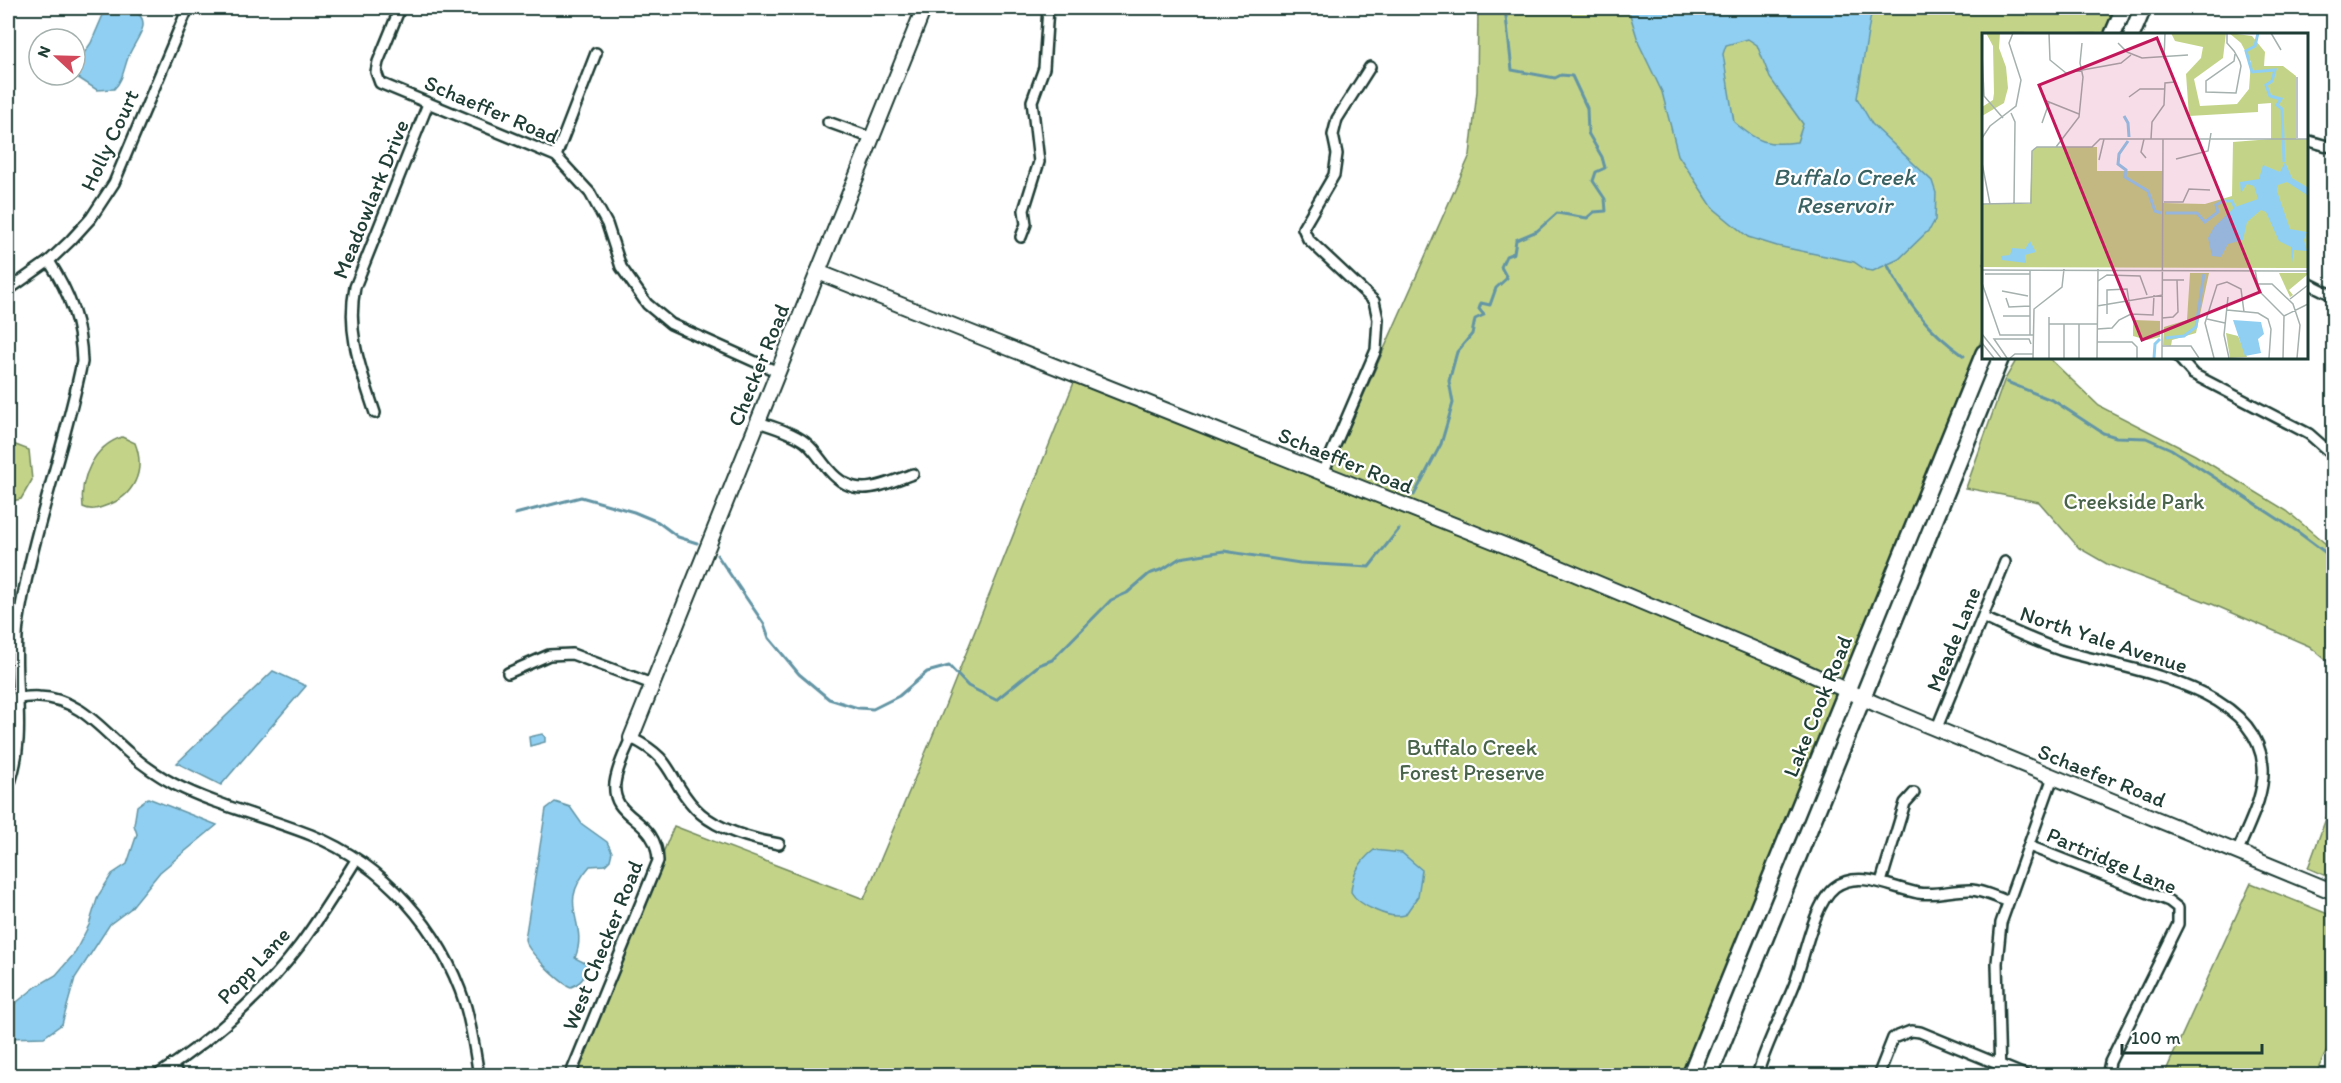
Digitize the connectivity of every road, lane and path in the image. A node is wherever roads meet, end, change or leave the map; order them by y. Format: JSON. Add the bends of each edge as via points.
{"nodes":[{"id":1,"x":188,"y":8,"type":"edge"},
{"id":2,"x":400,"y":8,"type":"edge"},
{"id":3,"x":924,"y":8,"type":"edge"},
{"id":4,"x":1048,"y":8,"type":"edge"},
{"id":5,"x":2124,"y":8,"type":"edge"},
{"id":6,"x":2143,"y":8,"type":"edge"},
{"id":7,"x":2297,"y":8,"type":"edge"},
{"id":8,"x":2302,"y":8,"type":"edge"},
{"id":9,"x":2113,"y":33,"type":"edge"},
{"id":10,"x":2132,"y":33,"type":"edge"},
{"id":11,"x":596,"y":53,"type":"dead end"},
{"id":12,"x":1370,"y":68,"type":"dead end"},
{"id":13,"x":428,"y":104,"type":"junction"},
{"id":14,"x":828,"y":122,"type":"dead end"},
{"id":15,"x":872,"y":138,"type":"junction"},
{"id":16,"x":2308,"y":140,"type":"edge"},
{"id":17,"x":2334,"y":148,"type":"edge"},
{"id":18,"x":555,"y":156,"type":"junction"},
{"id":19,"x":1021,"y":237,"type":"dead end"},
{"id":20,"x":49,"y":261,"type":"junction"},
{"id":21,"x":818,"y":272,"type":"junction"},
{"id":22,"x":2308,"y":283,"type":"edge"},
{"id":23,"x":8,"y":290,"type":"edge"},
{"id":24,"x":2334,"y":296,"type":"edge"},
{"id":25,"x":1982,"y":358,"type":"edge"},
{"id":26,"x":2001,"y":358,"type":"edge"},
{"id":27,"x":2179,"y":358,"type":"edge"},
{"id":28,"x":778,"y":372,"type":"junction"},
{"id":29,"x":375,"y":413,"type":"dead end"},
{"id":30,"x":758,"y":422,"type":"junction"},
{"id":31,"x":2334,"y":456,"type":"edge"},
{"id":32,"x":1323,"y":473,"type":"junction"},
{"id":33,"x":913,"y":474,"type":"dead end"},
{"id":34,"x":2005,"y":562,"type":"dead end"},
{"id":35,"x":1984,"y":618,"type":"junction"},
{"id":36,"x":508,"y":673,"type":"dead end"},
{"id":37,"x":652,"y":684,"type":"junction"},
{"id":38,"x":1855,"y":695,"type":"junction"},
{"id":39,"x":8,"y":699,"type":"edge"},
{"id":40,"x":19,"y":699,"type":"junction"},
{"id":41,"x":1936,"y":730,"type":"junction"},
{"id":42,"x":631,"y":738,"type":"junction"},
{"id":43,"x":2053,"y":777,"type":"junction"},
{"id":44,"x":8,"y":788,"type":"edge"},
{"id":45,"x":1914,"y":793,"type":"dead end"},
{"id":46,"x":779,"y":844,"type":"dead end"},
{"id":47,"x":2029,"y":846,"type":"junction"},
{"id":48,"x":2237,"y":853,"type":"junction"},
{"id":49,"x":356,"y":860,"type":"junction"},
{"id":50,"x":1881,"y":882,"type":"junction"},
{"id":51,"x":2334,"y":892,"type":"edge"},
{"id":52,"x":2007,"y":901,"type":"junction"},
{"id":53,"x":2001,"y":1064,"type":"junction"},
{"id":54,"x":172,"y":1065,"type":"junction"},
{"id":55,"x":156,"y":1076,"type":"edge"},
{"id":56,"x":179,"y":1076,"type":"edge"},
{"id":57,"x":479,"y":1076,"type":"edge"},
{"id":58,"x":570,"y":1076,"type":"edge"},
{"id":59,"x":1690,"y":1076,"type":"edge"},
{"id":60,"x":1709,"y":1076,"type":"edge"},
{"id":61,"x":1757,"y":1076,"type":"edge"},
{"id":62,"x":1878,"y":1076,"type":"edge"},
{"id":63,"x":2000,"y":1076,"type":"edge"},
{"id":64,"x":2027,"y":1076,"type":"edge"},
{"id":65,"x":2107,"y":1076,"type":"edge"}],
"edges":[{"from":1,"to":20,"type":"street","name":"Holly Court","via":[[114,183],[91,218]]},
{"from":2,"to":13,"type":"street","name":"Schaeffer Road","via":[[378,62],[377,79]]},
{"from":3,"to":15,"type":"street","name":"Checker Road"},
{"from":4,"to":19,"type":"street","via":[[1044,68],[1032,101],[1039,162],[1024,210],[1026,224]]},
{"from":5,"to":9,"type":"main road"},
{"from":6,"to":10,"type":"main road"},
{"from":7,"to":8,"type":"street"},
{"from":11,"to":18,"type":"street"},
{"from":12,"to":32,"type":"street","via":[[1337,119],[1333,135],[1337,154],[1334,175],[1303,228],[1308,239],[1374,300],[1378,319],[1376,350]]},
{"from":13,"to":18,"type":"street","name":"Schaeffer Road"},
{"from":13,"to":29,"type":"street","name":"Meadowlark Drive","via":[[352,302],[354,350]]},
{"from":14,"to":15,"type":"street"},
{"from":15,"to":21,"type":"street","name":"Checker Road"},
{"from":16,"to":17,"type":"street"},
{"from":18,"to":28,"type":"street","name":"Schaeffer Road","via":[[590,193],[607,224],[621,267],[647,304],[671,324]]},
{"from":20,"to":23,"type":"street","name":"Holly Court"},
{"from":20,"to":40,"type":"street","via":[[70,297],[79,324],[82,362],[22,600],[16,653]]},
{"from":21,"to":28,"type":"street","name":"Checker Road"},
{"from":21,"to":32,"type":"street","name":"Schaeffer Road"},
{"from":22,"to":24,"type":"street"},
{"from":25,"to":38,"type":"main road","name":"Lake Cook Road"},
{"from":26,"to":38,"type":"main road","name":"Lake Cook Road"},
{"from":27,"to":31,"type":"street","via":[[2193,374],[2309,434]]},
{"from":28,"to":30,"type":"street","name":"Checker Road"},
{"from":30,"to":33,"type":"street","via":[[804,441],[831,473],[850,487],[876,486]]},
{"from":30,"to":37,"type":"street","name":"Checker Road"},
{"from":32,"to":38,"type":"street","name":"Schaeffer Road","via":[[1559,567]]},
{"from":34,"to":35,"type":"street","name":"Meade Lane"},
{"from":35,"to":41,"type":"street","name":"Meade Lane"},
{"from":35,"to":48,"type":"street","name":"North Yale Avenue","via":[[2060,650],[2163,677],[2234,712],[2257,740],[2263,766],[2260,796]]},
{"from":36,"to":37,"type":"street","via":[[549,655],[572,654]]},
{"from":37,"to":42,"type":"street","name":"Checker Road"},
{"from":38,"to":41,"type":"street","name":"Schaefer Road"},
{"from":38,"to":59,"type":"main road","name":"Lake Cook Road"},
{"from":38,"to":60,"type":"main road","name":"Lake Cook Road"},
{"from":39,"to":40,"type":"street"},
{"from":40,"to":44,"type":"street","via":[[17,755]]},
{"from":40,"to":49,"type":"street","via":[[40,696],[75,707],[129,753],[175,784],[310,835]]},
{"from":41,"to":43,"type":"street","name":"Schaefer Road"},
{"from":42,"to":46,"type":"street","via":[[661,756],[705,818],[757,840]]},
{"from":42,"to":58,"type":"street","name":"West Checker Road","via":[[617,771],[615,793],[620,807],[656,841],[658,861]]},
{"from":43,"to":47,"type":"street"},
{"from":43,"to":48,"type":"street","name":"Schaefer Road"},
{"from":45,"to":50,"type":"street","via":[[1905,803]]},
{"from":47,"to":52,"type":"street"},
{"from":47,"to":65,"type":"street","name":"Partridge Lane","via":[[2169,901],[2178,908],[2178,924],[2110,1062]]},
{"from":48,"to":51,"type":"street","name":"Schaefer Road"},
{"from":49,"to":54,"type":"street","name":"Popp Lane","via":[[280,968],[241,1010]]},
{"from":49,"to":57,"type":"street","via":[[408,903],[444,954],[464,1002]]},
{"from":50,"to":52,"type":"street","via":[[1926,894],[1973,890]]},
{"from":50,"to":61,"type":"street","via":[[1848,880],[1827,894]]},
{"from":52,"to":53,"type":"street","via":[[1997,963]]},
{"from":53,"to":62,"type":"street","via":[[1920,1032],[1904,1033],[1893,1038]]},
{"from":53,"to":63,"type":"street"},
{"from":53,"to":64,"type":"street"},
{"from":54,"to":55,"type":"street","name":"Popp Lane"},
{"from":54,"to":56,"type":"street"}]}
